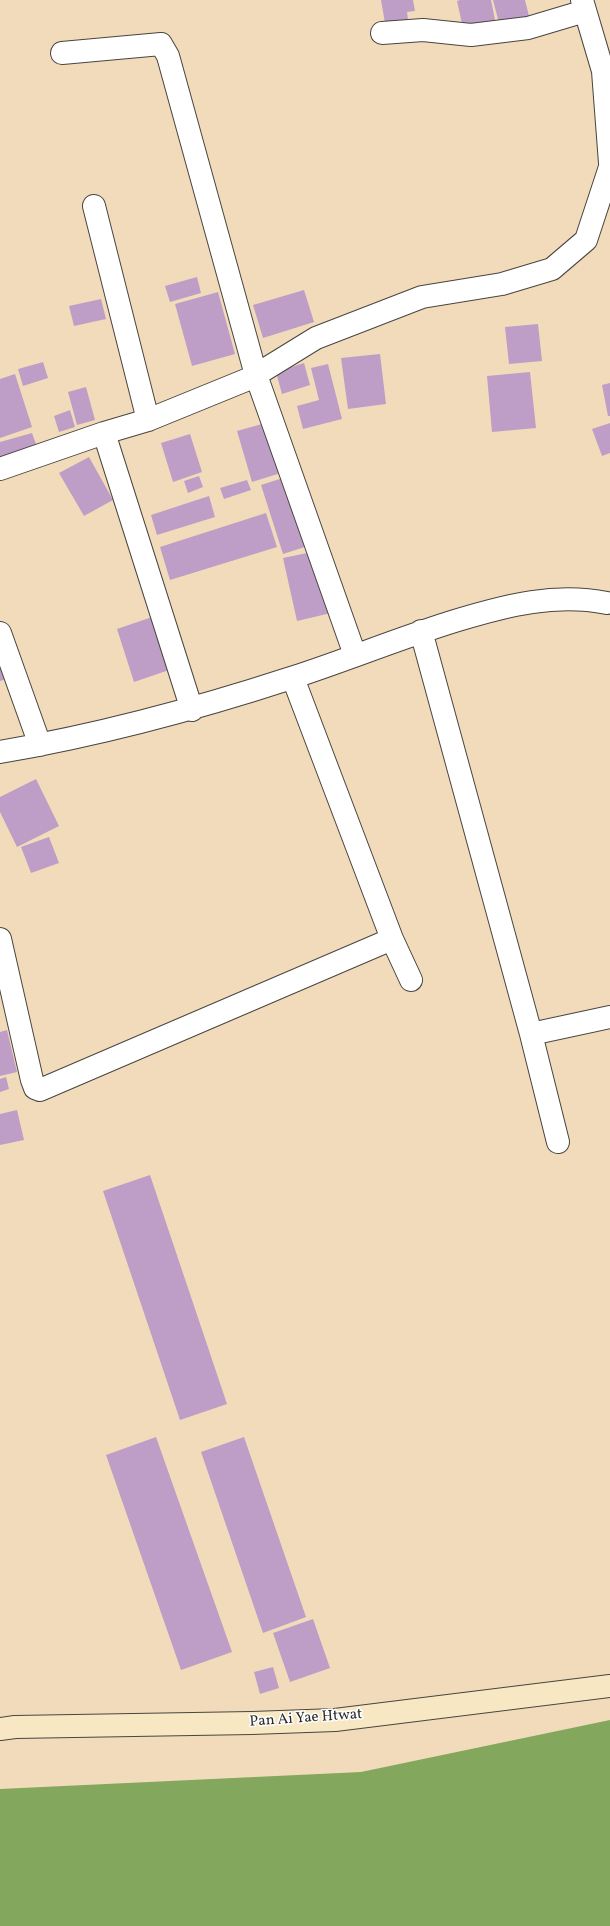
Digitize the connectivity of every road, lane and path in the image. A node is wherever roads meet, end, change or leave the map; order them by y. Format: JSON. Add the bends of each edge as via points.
{"nodes":[{"id":1,"x":583,"y":6,"type":"edge"},
{"id":2,"x":382,"y":33,"type":"dead end"},
{"id":3,"x":62,"y":53,"type":"dead end"},
{"id":4,"x":610,"y":163,"type":"edge"},
{"id":5,"x":610,"y":167,"type":"edge"},
{"id":6,"x":94,"y":206,"type":"dead end"},
{"id":7,"x":256,"y":375,"type":"junction"},
{"id":8,"x":148,"y":420,"type":"junction"},
{"id":9,"x":104,"y":433,"type":"junction"},
{"id":10,"x":0,"y":469,"type":"edge"},
{"id":11,"x":609,"y":606,"type":"edge"},
{"id":12,"x":421,"y":631,"type":"junction"},
{"id":13,"x":0,"y":633,"type":"edge"},
{"id":14,"x":355,"y":655,"type":"junction"},
{"id":15,"x":293,"y":678,"type":"junction"},
{"id":16,"x":192,"y":710,"type":"junction"},
{"id":17,"x":40,"y":745,"type":"junction"},
{"id":18,"x":0,"y":752,"type":"edge"},
{"id":19,"x":0,"y":938,"type":"edge"},
{"id":20,"x":392,"y":939,"type":"junction"},
{"id":21,"x":411,"y":980,"type":"dead end"},
{"id":22,"x":610,"y":1017,"type":"edge"},
{"id":23,"x":532,"y":1034,"type":"junction"},
{"id":24,"x":558,"y":1142,"type":"dead end"},
{"id":25,"x":610,"y":1686,"type":"edge"},
{"id":26,"x":0,"y":1729,"type":"edge"}],
"edges":[{"from":1,"to":2,"type":"street","via":[[528,28],[470,35],[423,30]]},
{"from":1,"to":4,"type":"street","via":[[603,71]]},
{"from":3,"to":7,"type":"street","via":[[161,44],[168,56]]},
{"from":5,"to":7,"type":"street","via":[[586,240],[552,269],[502,284],[422,297],[316,338]]},
{"from":6,"to":8,"type":"street"},
{"from":7,"to":8,"type":"street"},
{"from":7,"to":14,"type":"street"},
{"from":8,"to":9,"type":"street"},
{"from":9,"to":10,"type":"street"},
{"from":9,"to":16,"type":"street"},
{"from":11,"to":12,"type":"street","via":[[588,599],[559,599],[508,605]]},
{"from":12,"to":14,"type":"street"},
{"from":12,"to":23,"type":"street"},
{"from":13,"to":17,"type":"street"},
{"from":14,"to":15,"type":"street"},
{"from":15,"to":16,"type":"street"},
{"from":15,"to":20,"type":"street"},
{"from":16,"to":17,"type":"street"},
{"from":17,"to":18,"type":"street"},
{"from":19,"to":20,"type":"street","via":[[32,1080],[35,1088],[40,1090]]},
{"from":20,"to":21,"type":"street"},
{"from":22,"to":23,"type":"street"},
{"from":23,"to":24,"type":"street"},
{"from":25,"to":26,"type":"street","name":"Pan Ai Yae Htwat","via":[[335,1720]]}]}
